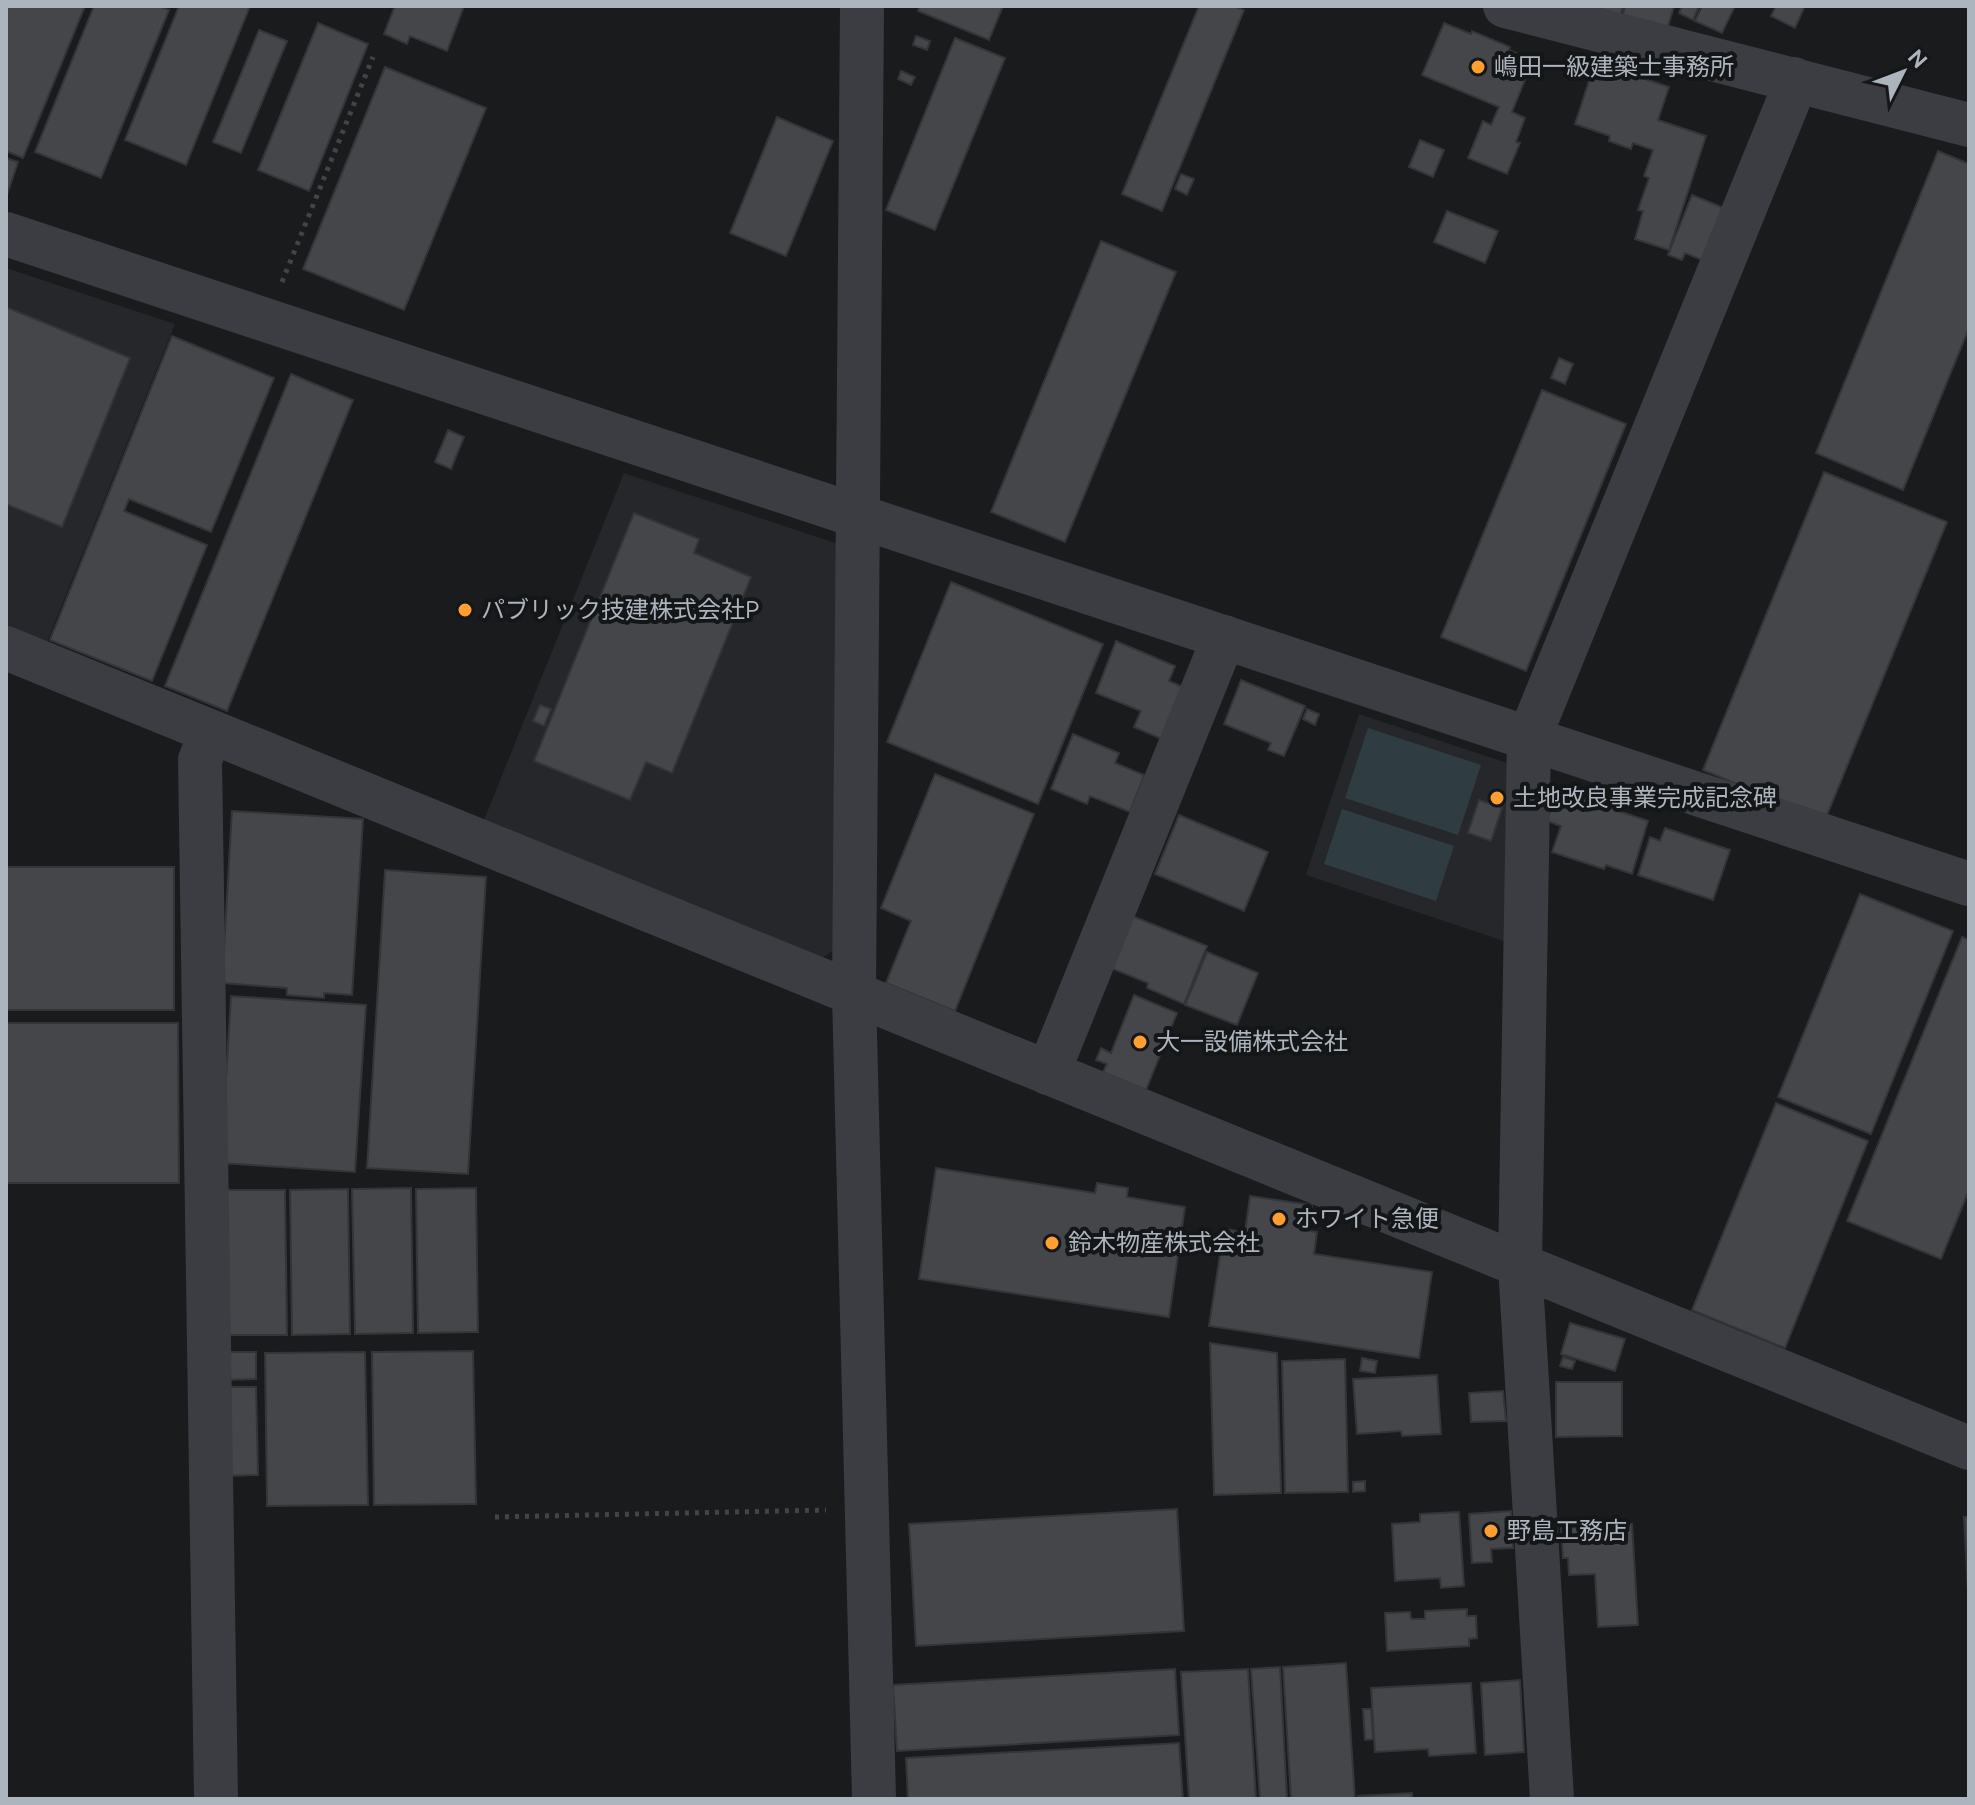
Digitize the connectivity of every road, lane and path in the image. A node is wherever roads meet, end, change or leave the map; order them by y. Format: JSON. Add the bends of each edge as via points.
{"nodes":[{"id":1,"x":862,"y":6,"type":"edge"},
{"id":2,"x":1505,"y":6,"type":"edge"},
{"id":3,"x":373,"y":57,"type":"dead end"},
{"id":4,"x":1794,"y":79,"type":"junction"},
{"id":5,"x":1969,"y":125,"type":"edge"},
{"id":6,"x":6,"y":234,"type":"edge"},
{"id":7,"x":267,"y":320,"type":"junction"},
{"id":8,"x":859,"y":516,"type":"junction"},
{"id":9,"x":1224,"y":637,"type":"junction"},
{"id":10,"x":6,"y":648,"type":"edge"},
{"id":11,"x":211,"y":732,"type":"junction"},
{"id":12,"x":1529,"y":738,"type":"junction"},
{"id":13,"x":1969,"y":884,"type":"edge"},
{"id":14,"x":854,"y":993,"type":"junction"},
{"id":15,"x":1048,"y":1073,"type":"junction"},
{"id":16,"x":1520,"y":1265,"type":"junction"},
{"id":17,"x":1969,"y":1448,"type":"edge"},
{"id":18,"x":867,"y":1509,"type":"junction"},
{"id":19,"x":495,"y":1517,"type":"dead end"},
{"id":20,"x":216,"y":1799,"type":"edge"},
{"id":21,"x":874,"y":1799,"type":"edge"},
{"id":22,"x":1552,"y":1799,"type":"edge"}],
"edges":[{"from":1,"to":8,"type":"street"},
{"from":2,"to":4,"type":"street"},
{"from":3,"to":7,"type":"path"},
{"from":4,"to":5,"type":"street"},
{"from":4,"to":12,"type":"street"},
{"from":6,"to":7,"type":"street"},
{"from":7,"to":8,"type":"street"},
{"from":8,"to":9,"type":"street"},
{"from":8,"to":14,"type":"street"},
{"from":9,"to":12,"type":"street"},
{"from":9,"to":15,"type":"street"},
{"from":10,"to":11,"type":"street"},
{"from":11,"to":14,"type":"street"},
{"from":11,"to":20,"type":"street","via":[[200,760]]},
{"from":12,"to":13,"type":"street"},
{"from":12,"to":16,"type":"street"},
{"from":14,"to":15,"type":"street"},
{"from":14,"to":18,"type":"street"},
{"from":15,"to":16,"type":"street"},
{"from":16,"to":17,"type":"street"},
{"from":16,"to":22,"type":"street"},
{"from":18,"to":19,"type":"path"},
{"from":18,"to":21,"type":"street"}]}
